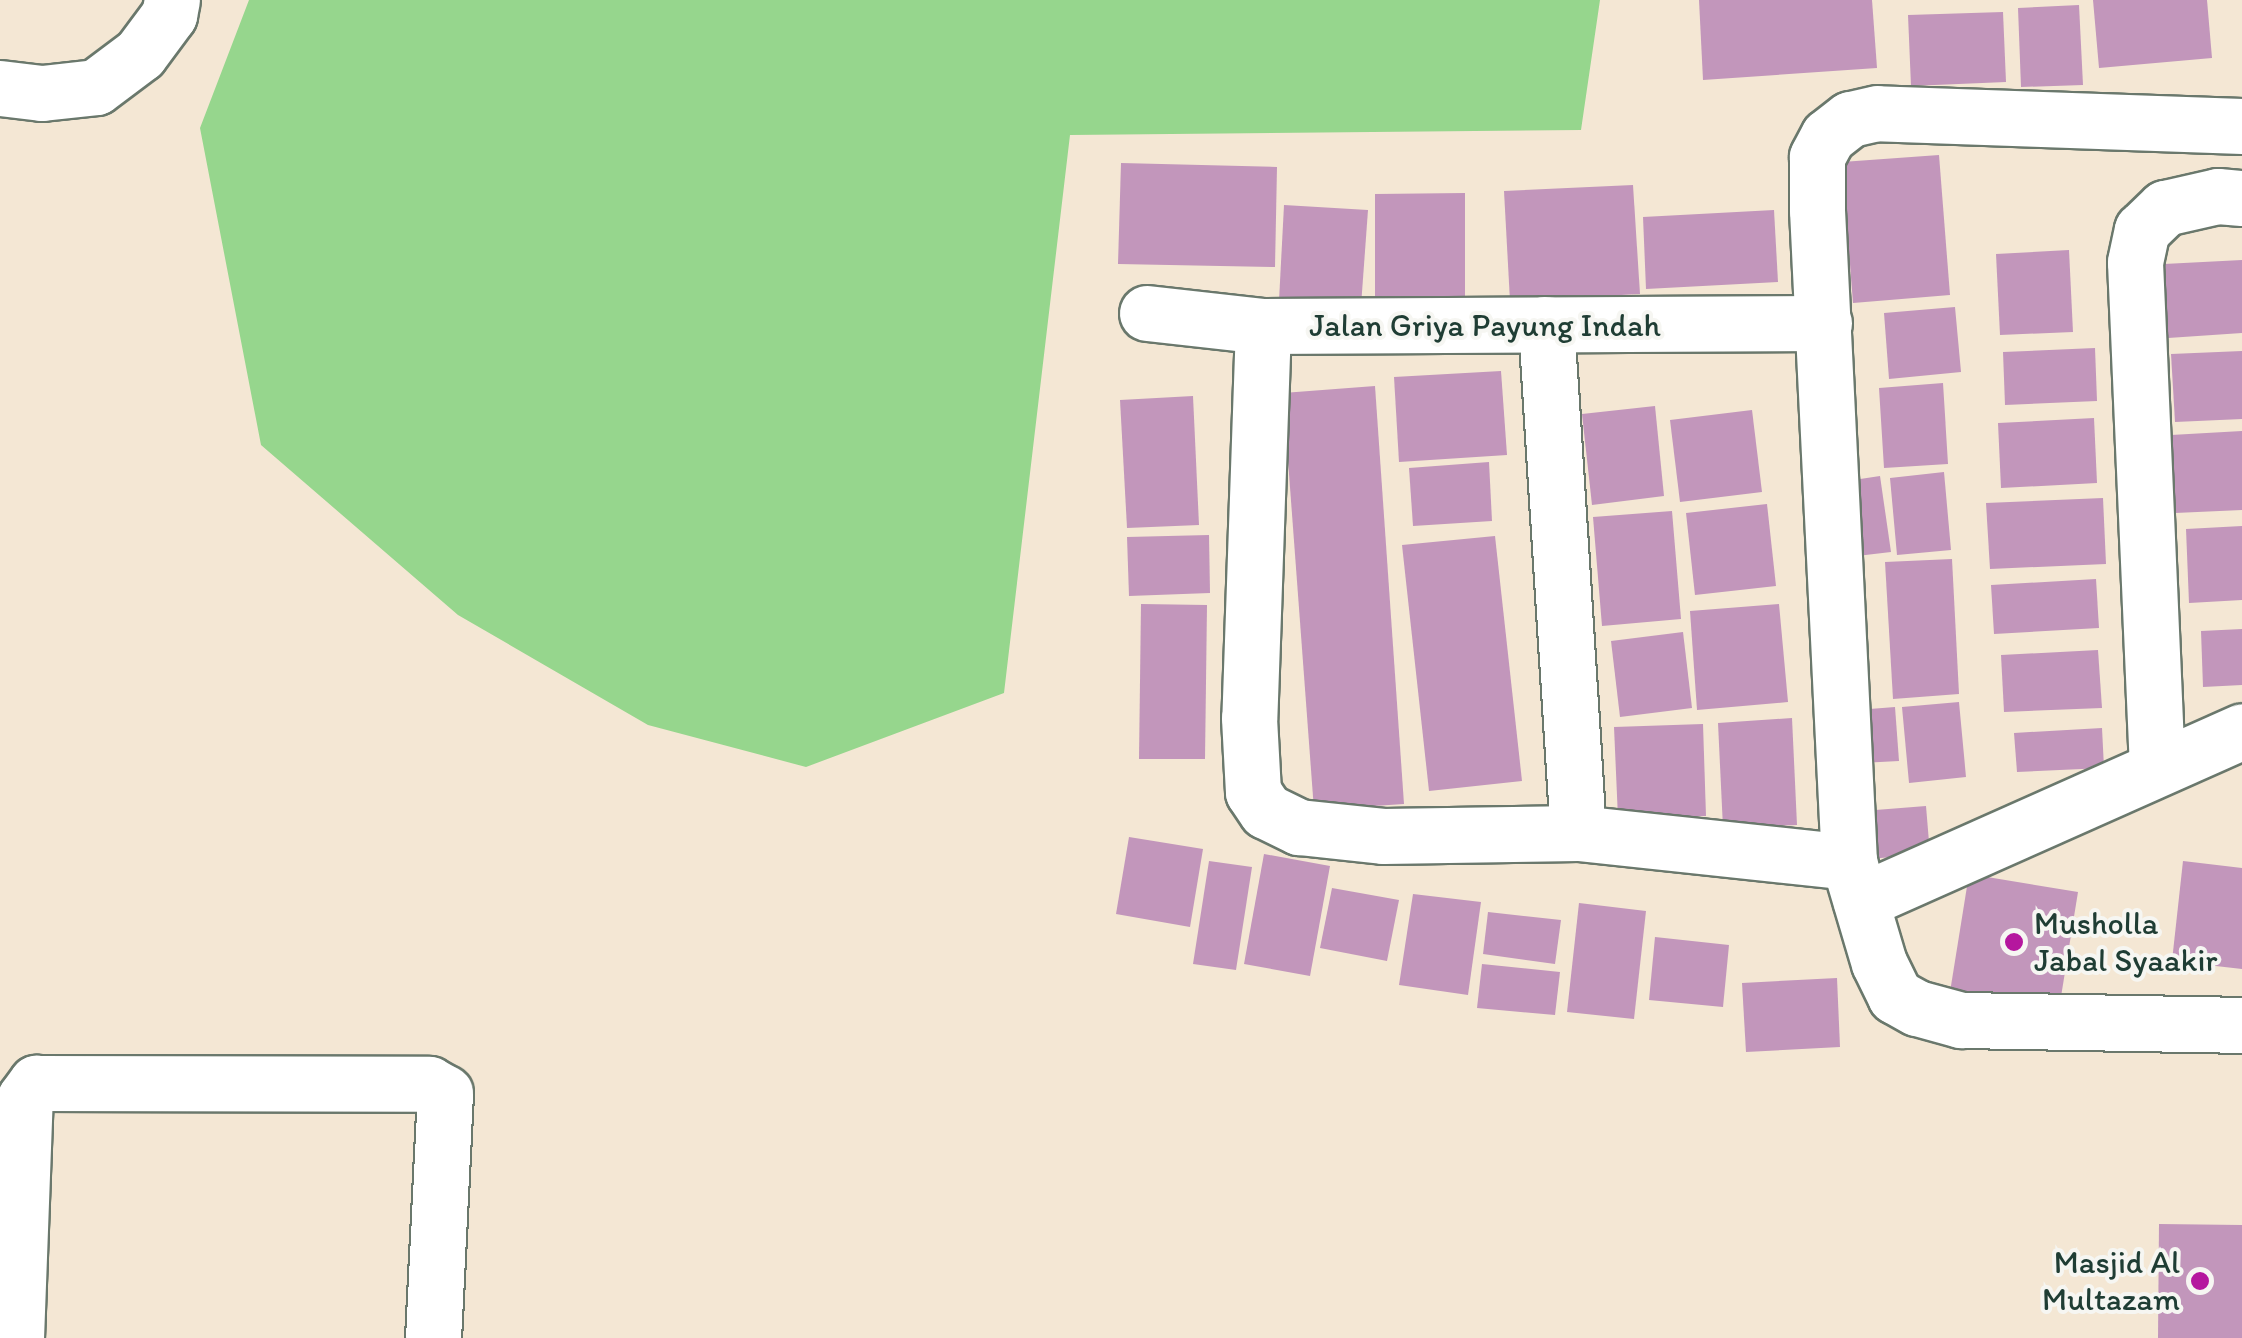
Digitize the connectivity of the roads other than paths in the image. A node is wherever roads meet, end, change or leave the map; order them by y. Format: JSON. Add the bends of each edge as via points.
{"nodes":[{"id":1,"x":172,"y":0,"type":"edge"},
{"id":2,"x":0,"y":88,"type":"edge"},
{"id":3,"x":2242,"y":126,"type":"edge"},
{"id":4,"x":2242,"y":198,"type":"edge"},
{"id":5,"x":1147,"y":313,"type":"dead end"},
{"id":6,"x":1824,"y":323,"type":"junction"},
{"id":7,"x":1546,"y":324,"type":"junction"},
{"id":8,"x":1262,"y":326,"type":"junction"},
{"id":9,"x":2242,"y":732,"type":"edge"},
{"id":10,"x":2157,"y":768,"type":"junction"},
{"id":11,"x":1578,"y":834,"type":"junction"},
{"id":12,"x":1855,"y":882,"type":"junction"},
{"id":13,"x":2242,"y":1025,"type":"edge"},
{"id":14,"x":16,"y":1338,"type":"edge"},
{"id":15,"x":434,"y":1338,"type":"edge"}],
"edges":[{"from":1,"to":2,"type":"street","via":[[169,15],[140,54],[96,86],[42,93]]},
{"from":3,"to":6,"type":"street","via":[[1877,113],[1850,119],[1828,136],[1817,158]]},
{"from":4,"to":10,"type":"street","via":[[2218,196],[2165,208],[2142,230],[2135,262]]},
{"from":5,"to":8,"type":"street","name":"Jalan Griya Payung Indah"},
{"from":6,"to":7,"type":"street","name":"Jalan Griya Payung Indah"},
{"from":6,"to":12,"type":"street"},
{"from":7,"to":8,"type":"street","name":"Jalan Griya Payung Indah"},
{"from":7,"to":11,"type":"street"},
{"from":8,"to":11,"type":"street","via":[[1252,792],[1266,812],[1299,827],[1383,836]]},
{"from":9,"to":10,"type":"street"},
{"from":10,"to":12,"type":"street"},
{"from":11,"to":12,"type":"street"},
{"from":12,"to":13,"type":"street","via":[[1895,996],[1917,1008],[1961,1020]]},
{"from":14,"to":15,"type":"street","via":[[24,1098],[36,1083],[429,1084],[445,1093]]}]}
